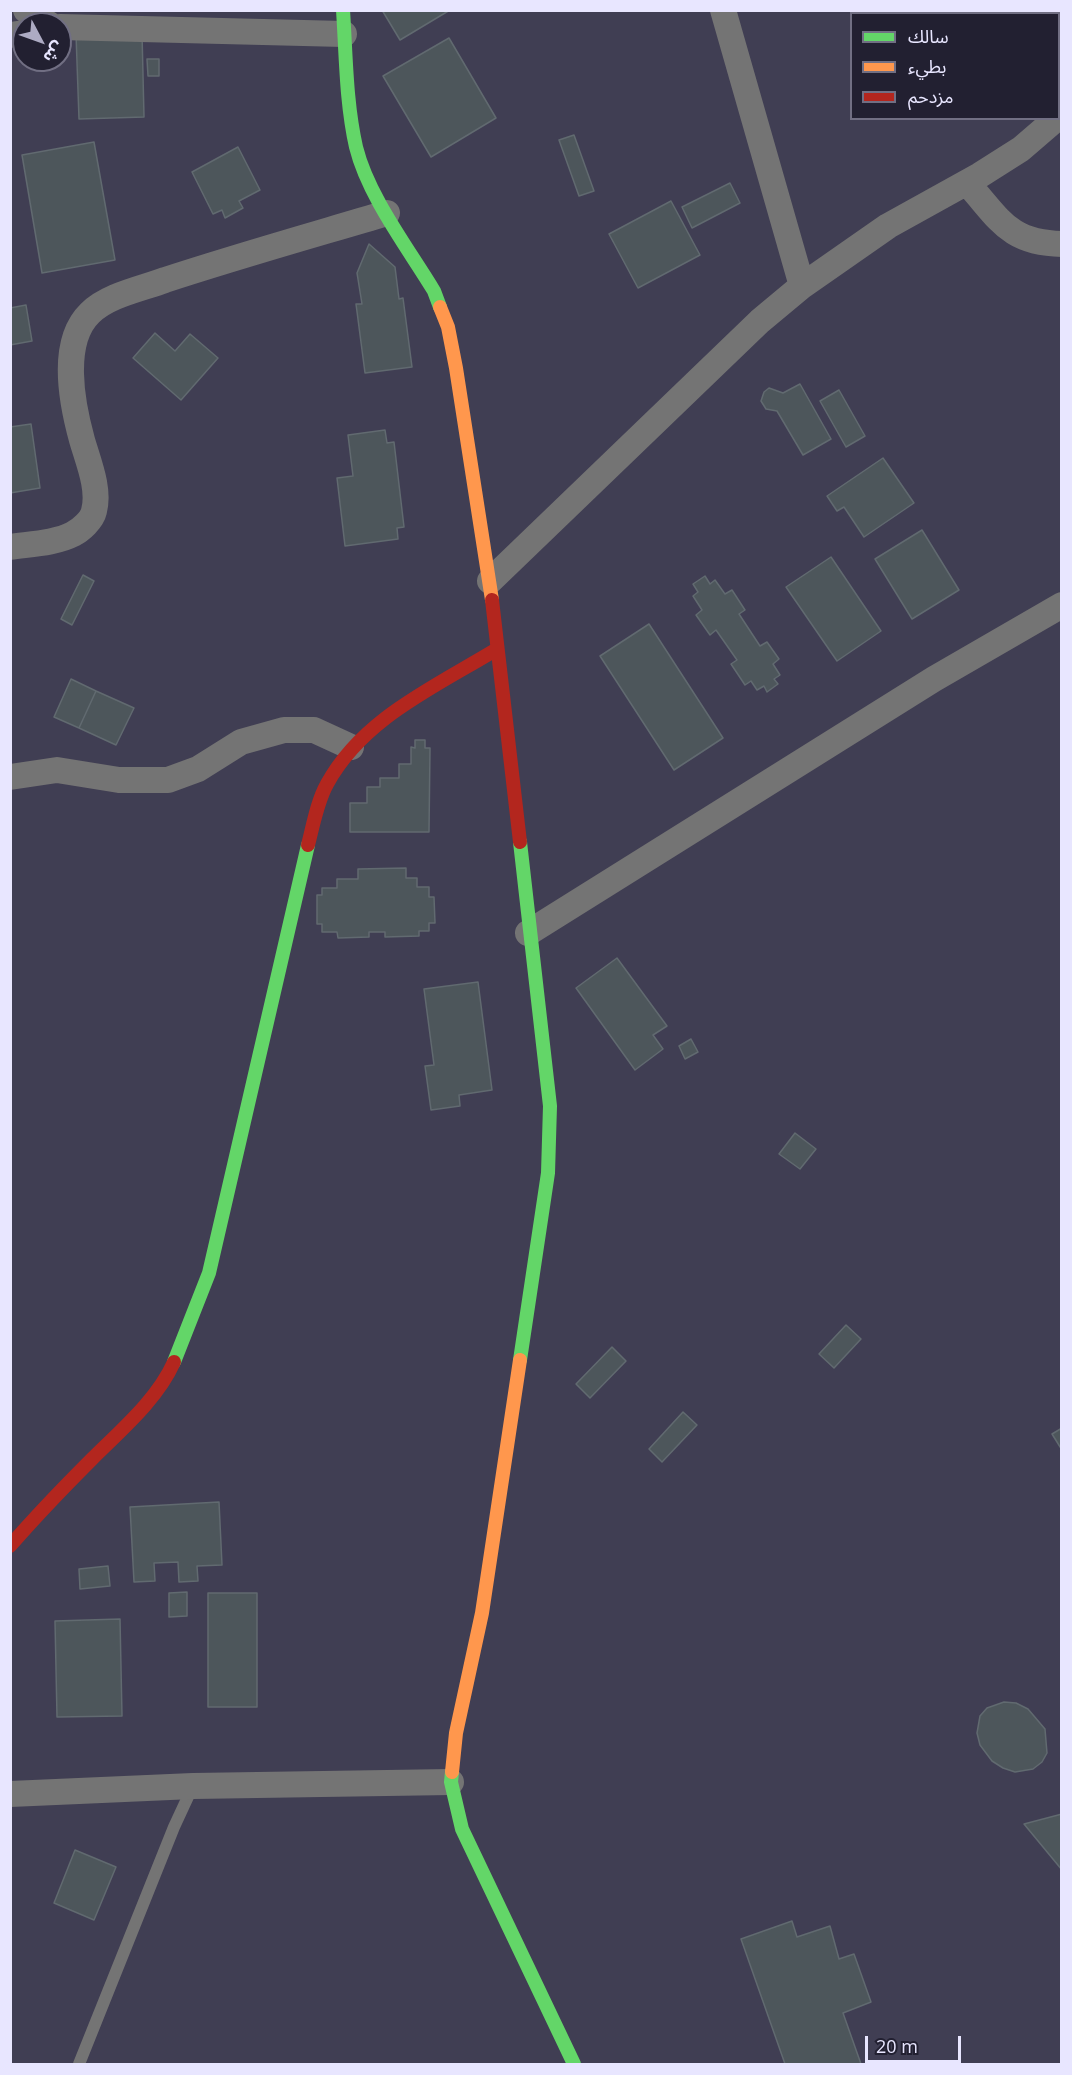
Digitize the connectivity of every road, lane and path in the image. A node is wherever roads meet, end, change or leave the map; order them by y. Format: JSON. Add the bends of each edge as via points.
{"nodes":[{"id":1,"x":723,"y":10,"type":"edge"},
{"id":2,"x":344,"y":22,"type":"edge"},
{"id":3,"x":72,"y":27,"type":"edge"},
{"id":4,"x":1055,"y":120,"type":"edge"},
{"id":5,"x":967,"y":183,"type":"junction"},
{"id":6,"x":387,"y":213,"type":"junction"},
{"id":7,"x":1062,"y":244,"type":"edge"},
{"id":8,"x":802,"y":286,"type":"junction"},
{"id":9,"x":10,"y":547,"type":"edge"},
{"id":10,"x":490,"y":581,"type":"junction"},
{"id":11,"x":1062,"y":605,"type":"edge"},
{"id":12,"x":497,"y":649,"type":"junction"},
{"id":13,"x":351,"y":747,"type":"junction"},
{"id":14,"x":10,"y":777,"type":"edge"},
{"id":15,"x":528,"y":933,"type":"junction"},
{"id":16,"x":10,"y":1546,"type":"edge"},
{"id":17,"x":451,"y":1782,"type":"junction"},
{"id":18,"x":193,"y":1786,"type":"junction"},
{"id":19,"x":10,"y":1794,"type":"edge"},
{"id":20,"x":78,"y":2064,"type":"edge"},
{"id":21,"x":573,"y":2064,"type":"edge"}],
"edges":[{"from":1,"to":8,"type":"street"},
{"from":2,"to":3,"type":"street"},
{"from":2,"to":6,"type":"street","via":[[356,147],[369,183]]},
{"from":4,"to":5,"type":"street","via":[[1021,149]]},
{"from":5,"to":7,"type":"street","via":[[1007,228],[1022,238]]},
{"from":5,"to":8,"type":"street","via":[[888,226]]},
{"from":6,"to":9,"type":"street","via":[[133,291],[91,312],[74,341],[72,369],[78,425],[93,479],[94,513],[72,535]]},
{"from":6,"to":10,"type":"street","via":[[434,291],[448,327]]},
{"from":8,"to":10,"type":"street","via":[[760,321]]},
{"from":10,"to":12,"type":"street"},
{"from":11,"to":15,"type":"street","via":[[934,679]]},
{"from":12,"to":13,"type":"street","via":[[387,716]]},
{"from":12,"to":15,"type":"street"},
{"from":13,"to":14,"type":"street","via":[[314,730],[284,730],[241,741],[198,769],[168,780],[119,780],[57,770]]},
{"from":13,"to":16,"type":"street","via":[[326,786],[312,830],[209,1273],[187,1332],[167,1377],[138,1413]]},
{"from":15,"to":17,"type":"street","via":[[550,1106],[548,1173],[482,1613],[456,1733]]},
{"from":17,"to":18,"type":"street"},
{"from":17,"to":21,"type":"street","via":[[462,1829]]},
{"from":18,"to":19,"type":"street"},
{"from":18,"to":20,"type":"lane"}]}
